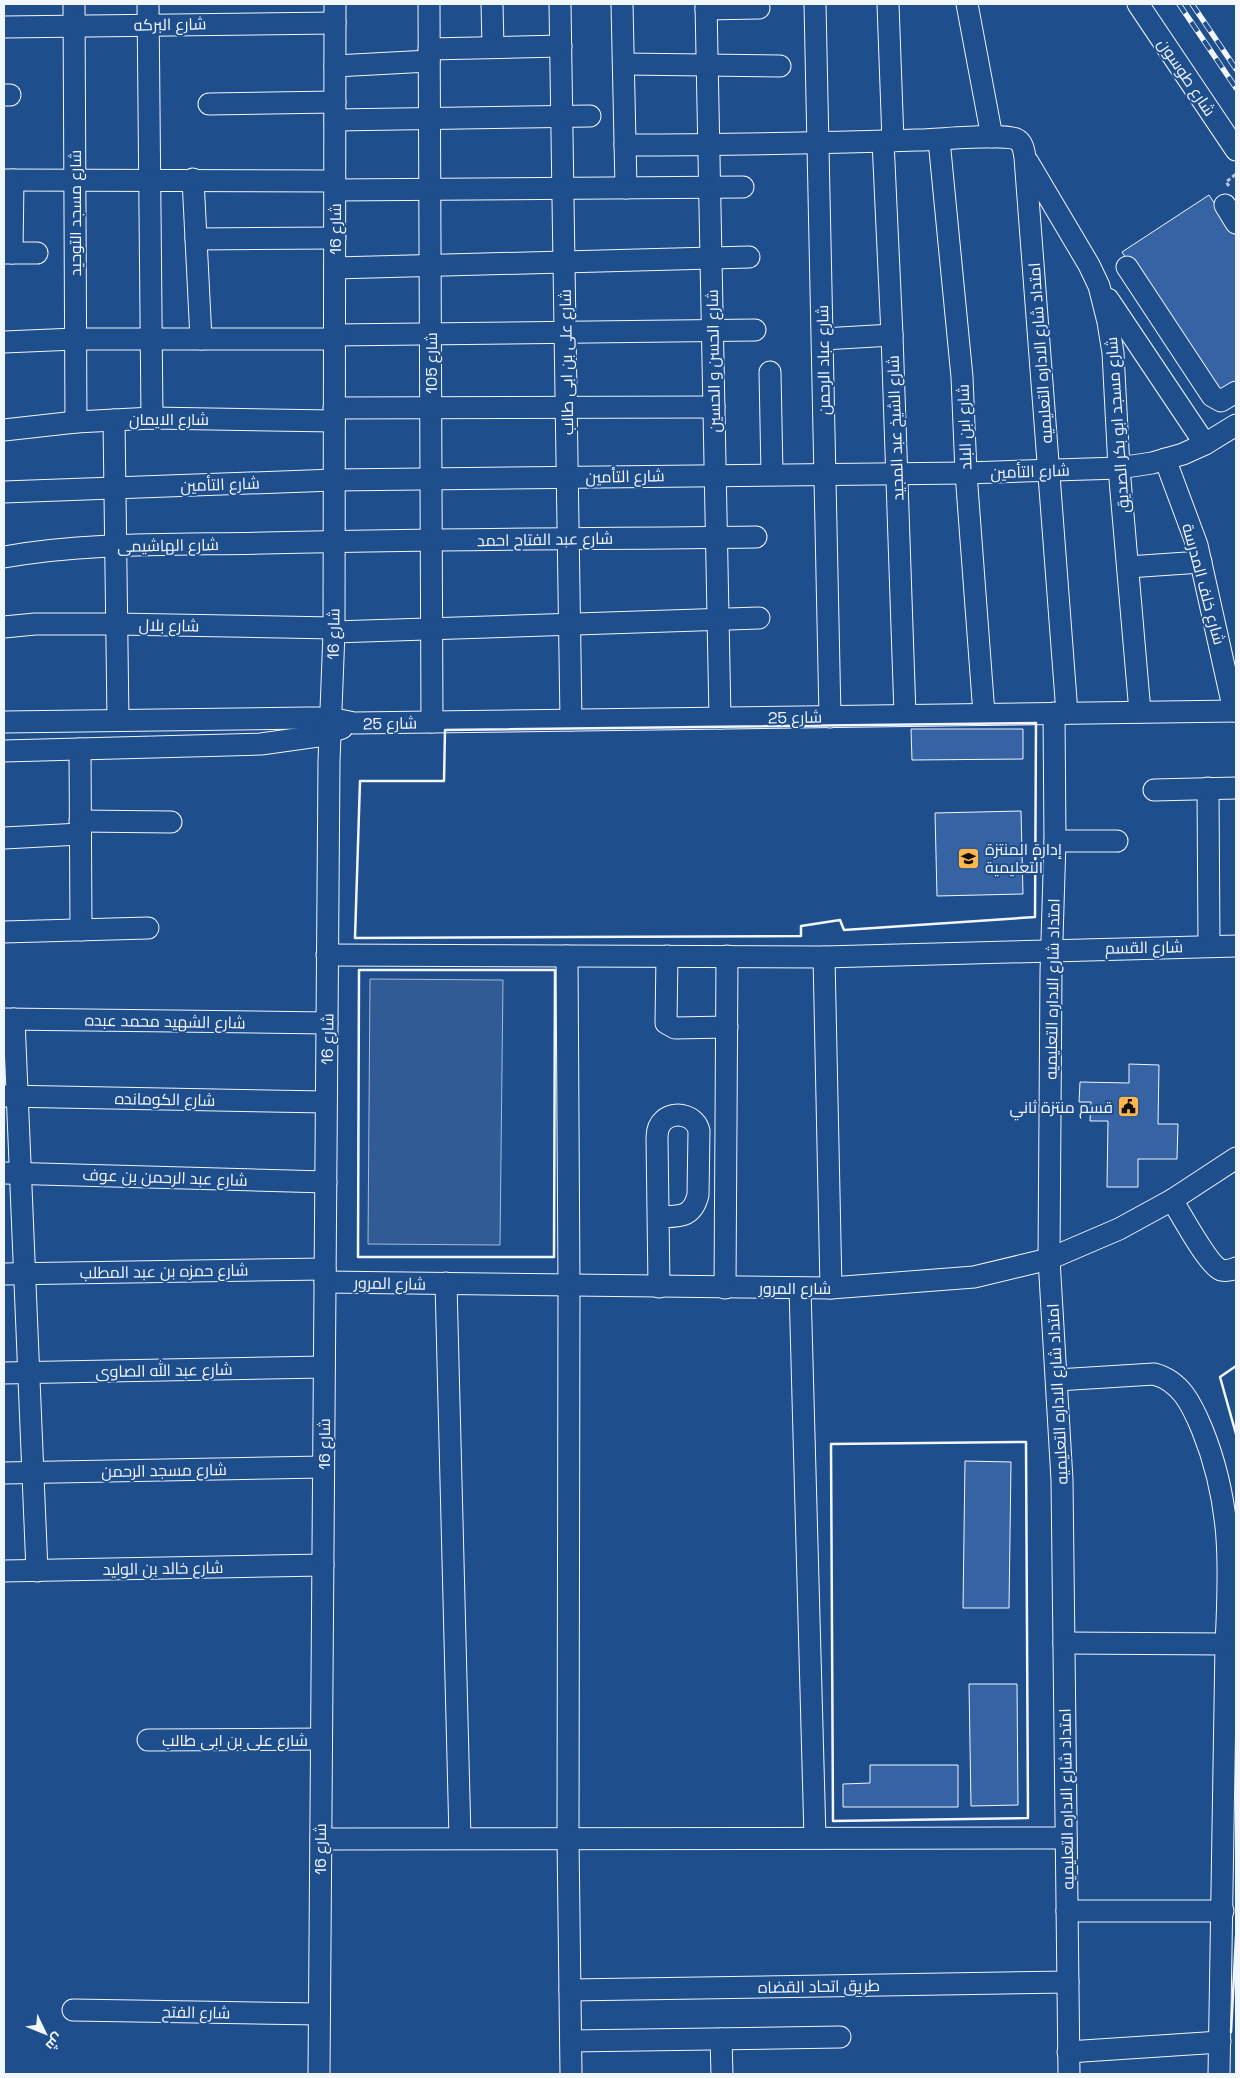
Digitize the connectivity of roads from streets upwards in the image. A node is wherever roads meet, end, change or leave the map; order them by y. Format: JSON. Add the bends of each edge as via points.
{"nodes":[{"id":1,"x":74,"y":4,"type":"edge"},
{"id":2,"x":429,"y":4,"type":"edge"},
{"id":3,"x":492,"y":4,"type":"edge"},
{"id":4,"x":560,"y":4,"type":"edge"},
{"id":5,"x":622,"y":4,"type":"edge"},
{"id":6,"x":815,"y":4,"type":"edge"},
{"id":7,"x":888,"y":4,"type":"edge"},
{"id":8,"x":967,"y":4,"type":"edge"},
{"id":9,"x":1138,"y":4,"type":"edge"},
{"id":10,"x":706,"y":6,"type":"edge"},
{"id":11,"x":759,"y":8,"type":"dead end"},
{"id":12,"x":148,"y":14,"type":"edge"},
{"id":13,"x":335,"y":14,"type":"edge"},
{"id":14,"x":74,"y":26,"type":"junction"},
{"id":15,"x":4,"y":27,"type":"edge"},
{"id":16,"x":561,"y":46,"type":"junction"},
{"id":17,"x":493,"y":47,"type":"junction"},
{"id":18,"x":429,"y":55,"type":"junction"},
{"id":19,"x":624,"y":64,"type":"junction"},
{"id":20,"x":707,"y":65,"type":"junction"},
{"id":21,"x":335,"y":66,"type":"junction"},
{"id":22,"x":780,"y":66,"type":"dead end"},
{"id":23,"x":209,"y":104,"type":"dead end"},
{"id":24,"x":335,"y":111,"type":"junction"},
{"id":25,"x":562,"y":116,"type":"junction"},
{"id":26,"x":590,"y":116,"type":"dead end"},
{"id":27,"x":430,"y":119,"type":"junction"},
{"id":28,"x":992,"y":137,"type":"junction"},
{"id":29,"x":939,"y":140,"type":"junction"},
{"id":30,"x":888,"y":141,"type":"junction"},
{"id":31,"x":818,"y":142,"type":"junction"},
{"id":32,"x":625,"y":145,"type":"junction"},
{"id":33,"x":708,"y":145,"type":"junction"},
{"id":34,"x":1236,"y":150,"type":"edge"},
{"id":35,"x":1024,"y":151,"type":"junction"},
{"id":36,"x":192,"y":179,"type":"junction"},
{"id":37,"x":8,"y":180,"type":"edge"},
{"id":38,"x":74,"y":180,"type":"junction"},
{"id":39,"x":149,"y":180,"type":"junction"},
{"id":40,"x":335,"y":185,"type":"junction"},
{"id":41,"x":709,"y":187,"type":"junction"},
{"id":42,"x":743,"y":187,"type":"dead end"},
{"id":43,"x":563,"y":188,"type":"junction"},
{"id":44,"x":626,"y":188,"type":"junction"},
{"id":45,"x":430,"y":189,"type":"junction"},
{"id":46,"x":335,"y":238,"type":"junction"},
{"id":47,"x":196,"y":239,"type":"junction"},
{"id":48,"x":8,"y":252,"type":"edge"},
{"id":49,"x":37,"y":252,"type":"dead end"},
{"id":50,"x":749,"y":257,"type":"dead end"},
{"id":51,"x":711,"y":259,"type":"junction"},
{"id":52,"x":564,"y":262,"type":"junction"},
{"id":53,"x":430,"y":265,"type":"junction"},
{"id":54,"x":1127,"y":267,"type":"dead end"},
{"id":55,"x":335,"y":268,"type":"junction"},
{"id":56,"x":1099,"y":286,"type":"junction"},
{"id":57,"x":712,"y":330,"type":"junction"},
{"id":58,"x":755,"y":330,"type":"dead end"},
{"id":59,"x":565,"y":332,"type":"junction"},
{"id":60,"x":430,"y":334,"type":"junction"},
{"id":61,"x":892,"y":334,"type":"junction"},
{"id":62,"x":334,"y":337,"type":"junction"},
{"id":63,"x":76,"y":339,"type":"junction"},
{"id":64,"x":152,"y":339,"type":"junction"},
{"id":65,"x":201,"y":339,"type":"junction"},
{"id":66,"x":823,"y":339,"type":"junction"},
{"id":67,"x":4,"y":342,"type":"edge"},
{"id":68,"x":770,"y":372,"type":"dead end"},
{"id":69,"x":1236,"y":392,"type":"edge"},
{"id":70,"x":430,"y":407,"type":"junction"},
{"id":71,"x":714,"y":407,"type":"junction"},
{"id":72,"x":566,"y":408,"type":"junction"},
{"id":73,"x":334,"y":414,"type":"junction"},
{"id":74,"x":152,"y":418,"type":"junction"},
{"id":75,"x":114,"y":420,"type":"junction"},
{"id":76,"x":76,"y":422,"type":"junction"},
{"id":77,"x":1236,"y":425,"type":"edge"},
{"id":78,"x":4,"y":430,"type":"edge"},
{"id":79,"x":1205,"y":444,"type":"junction"},
{"id":80,"x":1165,"y":459,"type":"junction"},
{"id":81,"x":1119,"y":468,"type":"junction"},
{"id":82,"x":1049,"y":470,"type":"junction"},
{"id":83,"x":896,"y":472,"type":"junction"},
{"id":84,"x":966,"y":472,"type":"junction"},
{"id":85,"x":825,"y":473,"type":"junction"},
{"id":86,"x":772,"y":474,"type":"junction"},
{"id":87,"x":715,"y":475,"type":"junction"},
{"id":88,"x":567,"y":477,"type":"junction"},
{"id":89,"x":431,"y":479,"type":"junction"},
{"id":90,"x":334,"y":480,"type":"junction"},
{"id":91,"x":115,"y":488,"type":"junction"},
{"id":92,"x":4,"y":492,"type":"edge"},
{"id":93,"x":716,"y":537,"type":"junction"},
{"id":94,"x":756,"y":537,"type":"dead end"},
{"id":95,"x":568,"y":539,"type":"junction"},
{"id":96,"x":431,"y":540,"type":"junction"},
{"id":97,"x":334,"y":542,"type":"junction"},
{"id":98,"x":116,"y":547,"type":"junction"},
{"id":99,"x":4,"y":557,"type":"edge"},
{"id":100,"x":1201,"y":562,"type":"junction"},
{"id":101,"x":1128,"y":567,"type":"junction"},
{"id":102,"x":759,"y":618,"type":"dead end"},
{"id":103,"x":718,"y":619,"type":"junction"},
{"id":104,"x":117,"y":624,"type":"junction"},
{"id":105,"x":570,"y":624,"type":"junction"},
{"id":106,"x":4,"y":627,"type":"edge"},
{"id":107,"x":432,"y":628,"type":"junction"},
{"id":108,"x":334,"y":630,"type":"junction"},
{"id":109,"x":1235,"y":711,"type":"edge"},
{"id":110,"x":1140,"y":712,"type":"junction"},
{"id":111,"x":1060,"y":713,"type":"junction"},
{"id":112,"x":984,"y":714,"type":"junction"},
{"id":113,"x":905,"y":715,"type":"junction"},
{"id":114,"x":830,"y":717,"type":"junction"},
{"id":115,"x":720,"y":718,"type":"junction"},
{"id":116,"x":118,"y":720,"type":"junction"},
{"id":117,"x":571,"y":720,"type":"junction"},
{"id":118,"x":4,"y":722,"type":"edge"},
{"id":119,"x":432,"y":722,"type":"junction"},
{"id":120,"x":330,"y":726,"type":"junction"},
{"id":121,"x":80,"y":749,"type":"junction"},
{"id":122,"x":4,"y":751,"type":"edge"},
{"id":123,"x":1208,"y":788,"type":"junction"},
{"id":124,"x":1236,"y":788,"type":"edge"},
{"id":125,"x":1154,"y":790,"type":"dead end"},
{"id":126,"x":171,"y":822,"type":"dead end"},
{"id":127,"x":80,"y":828,"type":"junction"},
{"id":128,"x":4,"y":838,"type":"edge"},
{"id":129,"x":1055,"y":841,"type":"junction"},
{"id":130,"x":1117,"y":841,"type":"dead end"},
{"id":131,"x":148,"y":928,"type":"dead end"},
{"id":132,"x":81,"y":930,"type":"junction"},
{"id":133,"x":4,"y":932,"type":"edge"},
{"id":134,"x":1208,"y":945,"type":"junction"},
{"id":135,"x":1236,"y":946,"type":"edge"},
{"id":136,"x":1052,"y":949,"type":"junction"},
{"id":137,"x":328,"y":955,"type":"junction"},
{"id":138,"x":567,"y":956,"type":"junction"},
{"id":139,"x":666,"y":956,"type":"junction"},
{"id":140,"x":727,"y":956,"type":"junction"},
{"id":141,"x":824,"y":957,"type":"junction"},
{"id":142,"x":9,"y":1019,"type":"edge"},
{"id":143,"x":327,"y":1023,"type":"junction"},
{"id":144,"x":727,"y":1027,"type":"junction"},
{"id":145,"x":10,"y":1096,"type":"edge"},
{"id":146,"x":326,"y":1102,"type":"junction"},
{"id":147,"x":1236,"y":1158,"type":"edge"},
{"id":148,"x":12,"y":1173,"type":"edge"},
{"id":149,"x":326,"y":1182,"type":"junction"},
{"id":150,"x":1172,"y":1200,"type":"junction"},
{"id":151,"x":658,"y":1217,"type":"dead end"},
{"id":152,"x":1049,"y":1259,"type":"junction"},
{"id":153,"x":1236,"y":1268,"type":"edge"},
{"id":154,"x":14,"y":1273,"type":"edge"},
{"id":155,"x":325,"y":1275,"type":"junction"},
{"id":156,"x":446,"y":1283,"type":"junction"},
{"id":157,"x":569,"y":1285,"type":"junction"},
{"id":158,"x":659,"y":1287,"type":"junction"},
{"id":159,"x":725,"y":1288,"type":"junction"},
{"id":160,"x":800,"y":1288,"type":"junction"},
{"id":161,"x":831,"y":1288,"type":"junction"},
{"id":162,"x":324,"y":1368,"type":"junction"},
{"id":163,"x":4,"y":1373,"type":"edge"},
{"id":164,"x":28,"y":1373,"type":"junction"},
{"id":165,"x":1057,"y":1380,"type":"junction"},
{"id":166,"x":323,"y":1467,"type":"junction"},
{"id":167,"x":32,"y":1472,"type":"junction"},
{"id":168,"x":4,"y":1473,"type":"edge"},
{"id":169,"x":323,"y":1565,"type":"junction"},
{"id":170,"x":4,"y":1571,"type":"edge"},
{"id":171,"x":36,"y":1571,"type":"junction"},
{"id":172,"x":1064,"y":1643,"type":"junction"},
{"id":173,"x":1226,"y":1644,"type":"junction"},
{"id":174,"x":148,"y":1740,"type":"dead end"},
{"id":175,"x":322,"y":1740,"type":"junction"},
{"id":176,"x":320,"y":1838,"type":"junction"},
{"id":177,"x":460,"y":1838,"type":"junction"},
{"id":178,"x":568,"y":1838,"type":"junction"},
{"id":179,"x":815,"y":1838,"type":"junction"},
{"id":180,"x":1066,"y":1838,"type":"junction"},
{"id":181,"x":1067,"y":1911,"type":"junction"},
{"id":182,"x":1223,"y":1911,"type":"junction"},
{"id":183,"x":1068,"y":1982,"type":"junction"},
{"id":184,"x":570,"y":1990,"type":"junction"},
{"id":185,"x":73,"y":2010,"type":"dead end"},
{"id":186,"x":319,"y":2014,"type":"junction"},
{"id":187,"x":840,"y":2037,"type":"dead end"},
{"id":188,"x":721,"y":2039,"type":"junction"},
{"id":189,"x":571,"y":2041,"type":"junction"},
{"id":190,"x":1220,"y":2042,"type":"junction"},
{"id":191,"x":1068,"y":2052,"type":"junction"},
{"id":192,"x":319,"y":2074,"type":"edge"},
{"id":193,"x":571,"y":2074,"type":"edge"},
{"id":194,"x":722,"y":2074,"type":"edge"},
{"id":195,"x":1069,"y":2074,"type":"edge"},
{"id":196,"x":1220,"y":2074,"type":"edge"}],
"edges":[{"from":1,"to":14,"type":"street","name":"شارع مسجد التوحيد"},
{"from":2,"to":18,"type":"street","name":"شارع 105"},
{"from":3,"to":17,"type":"street"},
{"from":4,"to":16,"type":"street","name":"شارع على بن ابى طالب"},
{"from":5,"to":19,"type":"street"},
{"from":6,"to":31,"type":"street","name":"شارع عباد الرحمن"},
{"from":7,"to":30,"type":"street","name":"شارع الشيخ عبد المجيد"},
{"from":8,"to":28,"type":"street"},
{"from":9,"to":34,"type":"street","name":"شارع طوسون"},
{"from":10,"to":11,"type":"street"},
{"from":10,"to":20,"type":"street","name":"شارع الحسن و الحسين"},
{"from":12,"to":13,"type":"street","name":"شارع البركه"},
{"from":12,"to":14,"type":"street","name":"شارع البركه"},
{"from":12,"to":39,"type":"street"},
{"from":13,"to":21,"type":"street","name":"شارع 16"},
{"from":14,"to":15,"type":"street","name":"شارع البركه"},
{"from":14,"to":38,"type":"street","name":"شارع مسجد التوحيد"},
{"from":16,"to":17,"type":"street"},
{"from":16,"to":25,"type":"street","name":"شارع على بن ابى طالب"},
{"from":17,"to":18,"type":"street"},
{"from":18,"to":21,"type":"street"},
{"from":18,"to":27,"type":"street","name":"شارع 105"},
{"from":19,"to":20,"type":"street"},
{"from":19,"to":32,"type":"street"},
{"from":20,"to":22,"type":"street"},
{"from":20,"to":33,"type":"street","name":"شارع الحسن و الحسين"},
{"from":21,"to":24,"type":"street","name":"شارع 16"},
{"from":23,"to":24,"type":"street"},
{"from":24,"to":27,"type":"street"},
{"from":24,"to":40,"type":"street","name":"شارع 16"},
{"from":25,"to":26,"type":"street"},
{"from":25,"to":27,"type":"street"},
{"from":25,"to":43,"type":"street","name":"شارع على بن ابى طالب"},
{"from":27,"to":45,"type":"street","name":"شارع 105"},
{"from":28,"to":29,"type":"street"},
{"from":28,"to":35,"type":"street","via":[[1018,139]]},
{"from":29,"to":30,"type":"street"},
{"from":29,"to":84,"type":"street","name":"شارع ابن البلد","via":[[962,377]]},
{"from":30,"to":31,"type":"street"},
{"from":30,"to":61,"type":"street","name":"شارع الشيخ عبد المجيد"},
{"from":31,"to":33,"type":"street"},
{"from":31,"to":66,"type":"street","name":"شارع عباد الرحمن"},
{"from":32,"to":33,"type":"street"},
{"from":32,"to":44,"type":"street"},
{"from":33,"to":41,"type":"street","name":"شارع الحسن و الحسين"},
{"from":35,"to":56,"type":"street","name":"شارع مسجد ابو بكر الصديق"},
{"from":35,"to":82,"type":"street","name":"امتداد شارع الاداره التعليميه"},
{"from":36,"to":39,"type":"street"},
{"from":36,"to":40,"type":"street"},
{"from":36,"to":47,"type":"street"},
{"from":37,"to":38,"type":"street"},
{"from":37,"to":48,"type":"street"},
{"from":38,"to":39,"type":"street"},
{"from":38,"to":63,"type":"street","name":"شارع مسجد التوحيد"},
{"from":39,"to":64,"type":"street"},
{"from":40,"to":45,"type":"street"},
{"from":40,"to":46,"type":"street","name":"شارع 16"},
{"from":41,"to":42,"type":"street"},
{"from":41,"to":44,"type":"street"},
{"from":41,"to":51,"type":"street","name":"شارع الحسن و الحسين"},
{"from":43,"to":44,"type":"street"},
{"from":43,"to":45,"type":"street"},
{"from":43,"to":52,"type":"street","name":"شارع على بن ابى طالب"},
{"from":45,"to":53,"type":"street","name":"شارع 105"},
{"from":46,"to":47,"type":"street"},
{"from":46,"to":55,"type":"street","name":"شارع 16"},
{"from":47,"to":65,"type":"street"},
{"from":48,"to":49,"type":"street"},
{"from":50,"to":51,"type":"street"},
{"from":51,"to":52,"type":"street"},
{"from":51,"to":57,"type":"street","name":"شارع الحسن و الحسين"},
{"from":52,"to":53,"type":"street"},
{"from":52,"to":59,"type":"street","name":"شارع على بن ابى طالب"},
{"from":53,"to":55,"type":"street"},
{"from":53,"to":60,"type":"street","name":"شارع 105"},
{"from":54,"to":69,"type":"street","via":[[1212,396],[1220,401]]},
{"from":55,"to":62,"type":"street","name":"شارع 16"},
{"from":56,"to":79,"type":"street"},
{"from":56,"to":81,"type":"street","name":"شارع مسجد ابو بكر الصديق","via":[[1113,353]]},
{"from":57,"to":58,"type":"street"},
{"from":57,"to":59,"type":"street"},
{"from":57,"to":71,"type":"street","name":"شارع الحسن و الحسين"},
{"from":59,"to":60,"type":"street"},
{"from":59,"to":72,"type":"street","name":"شارع على بن ابى طالب"},
{"from":60,"to":62,"type":"street"},
{"from":60,"to":70,"type":"street","name":"شارع 105"},
{"from":61,"to":66,"type":"street"},
{"from":61,"to":83,"type":"street","name":"شارع الشيخ عبد المجيد"},
{"from":62,"to":65,"type":"street"},
{"from":62,"to":73,"type":"street","name":"شارع 16"},
{"from":63,"to":64,"type":"street"},
{"from":63,"to":67,"type":"street"},
{"from":63,"to":76,"type":"street","name":"شارع مسجد التوحيد"},
{"from":64,"to":65,"type":"street"},
{"from":64,"to":74,"type":"street"},
{"from":66,"to":85,"type":"street","name":"شارع عباد الرحمن"},
{"from":68,"to":86,"type":"street"},
{"from":70,"to":72,"type":"street","name":"شارع الايمان"},
{"from":70,"to":73,"type":"street","name":"شارع الايمان"},
{"from":70,"to":89,"type":"street","name":"شارع 105"},
{"from":71,"to":72,"type":"street","name":"شارع الايمان"},
{"from":71,"to":87,"type":"street","name":"شارع الحسن و الحسين"},
{"from":72,"to":88,"type":"street","name":"شارع على بن ابى طالب"},
{"from":73,"to":74,"type":"street","name":"شارع الايمان"},
{"from":73,"to":90,"type":"street","name":"شارع 16"},
{"from":74,"to":75,"type":"street","name":"شارع الايمان"},
{"from":75,"to":76,"type":"street","name":"شارع الايمان"},
{"from":75,"to":91,"type":"street"},
{"from":76,"to":78,"type":"street","name":"شارع الايمان"},
{"from":77,"to":79,"type":"street","name":"شارع التأمين"},
{"from":79,"to":80,"type":"street","name":"شارع التأمين"},
{"from":80,"to":81,"type":"street","name":"شارع التأمين"},
{"from":80,"to":100,"type":"street","name":"شارع خلف المدرسة"},
{"from":81,"to":82,"type":"street","name":"شارع التأمين"},
{"from":81,"to":101,"type":"street","name":"شارع مسجد ابو بكر الصديق"},
{"from":82,"to":84,"type":"street","name":"شارع التأمين"},
{"from":82,"to":111,"type":"street","name":"امتداد شارع الاداره التعليميه"},
{"from":83,"to":84,"type":"street","name":"شارع التأمين"},
{"from":83,"to":85,"type":"street","name":"شارع التأمين"},
{"from":83,"to":113,"type":"street","name":"شارع الشيخ عبد المجيد"},
{"from":84,"to":112,"type":"street","name":"شارع ابن البلد"},
{"from":85,"to":86,"type":"street","name":"شارع التأمين"},
{"from":85,"to":114,"type":"street","name":"شارع عباد الرحمن"},
{"from":86,"to":87,"type":"street","name":"شارع التأمين"},
{"from":87,"to":88,"type":"street","name":"شارع التأمين"},
{"from":87,"to":93,"type":"street","name":"شارع الحسن و الحسين"},
{"from":88,"to":89,"type":"street","name":"شارع التأمين"},
{"from":88,"to":95,"type":"street","name":"شارع على بن ابى طالب"},
{"from":89,"to":90,"type":"street","name":"شارع التأمين"},
{"from":89,"to":96,"type":"street","name":"شارع 105"},
{"from":90,"to":91,"type":"street","name":"شارع التأمين"},
{"from":90,"to":97,"type":"street","name":"شارع 16"},
{"from":91,"to":92,"type":"street","name":"شارع التأمين"},
{"from":91,"to":98,"type":"street"},
{"from":93,"to":94,"type":"street","name":"شارع عبد الفتاح احمد"},
{"from":93,"to":95,"type":"street","name":"شارع عبد الفتاح احمد"},
{"from":93,"to":103,"type":"street","name":"شارع الحسن و الحسين"},
{"from":95,"to":96,"type":"street","name":"شارع عبد الفتاح احمد"},
{"from":95,"to":105,"type":"street","name":"شارع على بن ابى طالب"},
{"from":96,"to":97,"type":"street","name":"شارع عبد الفتاح احمد"},
{"from":96,"to":107,"type":"street","name":"شارع 105"},
{"from":97,"to":98,"type":"street","name":"شارع الهاشيمى"},
{"from":97,"to":108,"type":"street","name":"شارع 16"},
{"from":98,"to":99,"type":"street","name":"شارع الهاشيمى","via":[[53,549]]},
{"from":98,"to":104,"type":"street"},
{"from":100,"to":101,"type":"street"},
{"from":100,"to":109,"type":"street","name":"شارع خلف المدرسة"},
{"from":101,"to":110,"type":"street","name":"شارع مسجد ابو بكر الصديق"},
{"from":102,"to":103,"type":"street","name":"شارع بلال"},
{"from":103,"to":105,"type":"street","name":"شارع بلال"},
{"from":103,"to":115,"type":"street","name":"شارع الحسن و الحسين"},
{"from":104,"to":106,"type":"street","name":"شارع بلال"},
{"from":104,"to":108,"type":"street","name":"شارع بلال"},
{"from":104,"to":116,"type":"street"},
{"from":105,"to":107,"type":"street","name":"شارع بلال"},
{"from":105,"to":117,"type":"street","name":"شارع على بن ابى طالب"},
{"from":107,"to":108,"type":"street","name":"شارع بلال"},
{"from":107,"to":119,"type":"street","name":"شارع 105"},
{"from":108,"to":120,"type":"street","name":"شارع 16"},
{"from":109,"to":110,"type":"street","name":"شارع 25"},
{"from":110,"to":111,"type":"street","name":"شارع 25"},
{"from":111,"to":112,"type":"street","name":"شارع 25"},
{"from":111,"to":129,"type":"street","name":"امتداد شارع الاداره التعليميه"},
{"from":112,"to":113,"type":"street","name":"شارع 25"},
{"from":113,"to":114,"type":"street","name":"شارع 25"},
{"from":114,"to":115,"type":"street","name":"شارع 25"},
{"from":115,"to":117,"type":"street","name":"شارع 25"},
{"from":116,"to":118,"type":"street","name":"شارع 25"},
{"from":116,"to":120,"type":"street","name":"شارع 25"},
{"from":117,"to":119,"type":"street","name":"شارع 25"},
{"from":119,"to":120,"type":"street","name":"شارع 25"},
{"from":120,"to":121,"type":"street","name":"شارع 25","via":[[261,744]]},
{"from":120,"to":137,"type":"street","name":"شارع 16"},
{"from":121,"to":122,"type":"street","name":"شارع 25"},
{"from":121,"to":127,"type":"street"},
{"from":123,"to":124,"type":"street"},
{"from":123,"to":125,"type":"street"},
{"from":123,"to":134,"type":"street"},
{"from":126,"to":127,"type":"street"},
{"from":127,"to":128,"type":"street"},
{"from":127,"to":132,"type":"street"},
{"from":129,"to":130,"type":"street"},
{"from":129,"to":136,"type":"street","name":"امتداد شارع الاداره التعليميه"},
{"from":131,"to":132,"type":"street"},
{"from":132,"to":133,"type":"street"},
{"from":134,"to":135,"type":"street","name":"شارع القسم"},
{"from":134,"to":136,"type":"street","name":"شارع القسم"},
{"from":136,"to":141,"type":"street","name":"شارع القسم"},
{"from":136,"to":152,"type":"street","name":"امتداد شارع الاداره التعليميه"},
{"from":137,"to":138,"type":"street","name":"شارع القسم"},
{"from":137,"to":143,"type":"street","name":"شارع 16"},
{"from":138,"to":139,"type":"street","name":"شارع القسم"},
{"from":138,"to":157,"type":"street"},
{"from":139,"to":140,"type":"street","name":"شارع القسم"},
{"from":139,"to":144,"type":"street","via":[[666,1023],[675,1028]]},
{"from":140,"to":141,"type":"street","name":"شارع القسم"},
{"from":140,"to":144,"type":"street"},
{"from":141,"to":161,"type":"street"},
{"from":142,"to":143,"type":"street","name":"شارع الشهيد محمد عبده"},
{"from":142,"to":145,"type":"street"},
{"from":143,"to":146,"type":"street","name":"شارع 16"},
{"from":144,"to":159,"type":"street"},
{"from":145,"to":146,"type":"street","name":"شارع الكومانده"},
{"from":145,"to":148,"type":"street"},
{"from":146,"to":149,"type":"street","name":"شارع 16"},
{"from":147,"to":150,"type":"street","name":"شارع المرور"},
{"from":148,"to":149,"type":"street","name":"شارع عبد الرحمن بن عوف"},
{"from":148,"to":154,"type":"street"},
{"from":149,"to":155,"type":"street","name":"شارع 16"},
{"from":150,"to":152,"type":"street","name":"شارع المرور","via":[[1119,1229]]},
{"from":150,"to":153,"type":"street","via":[[1211,1263],[1221,1270]]},
{"from":151,"to":158,"type":"street"},
{"from":152,"to":161,"type":"street","name":"شارع المرور","via":[[974,1277]]},
{"from":152,"to":165,"type":"street","name":"امتداد شارع الاداره التعليميه"},
{"from":154,"to":155,"type":"street","name":"شارع حمزه بن عبد المطلب"},
{"from":154,"to":164,"type":"street"},
{"from":155,"to":156,"type":"street","name":"شارع المرور"},
{"from":155,"to":162,"type":"street","name":"شارع 16"},
{"from":156,"to":157,"type":"street","name":"شارع المرور"},
{"from":156,"to":177,"type":"street"},
{"from":157,"to":158,"type":"street","name":"شارع المرور"},
{"from":157,"to":178,"type":"street"},
{"from":158,"to":159,"type":"street","name":"شارع المرور"},
{"from":159,"to":160,"type":"street","name":"شارع المرور"},
{"from":160,"to":161,"type":"street","name":"شارع المرور"},
{"from":160,"to":179,"type":"street"},
{"from":162,"to":164,"type":"street","name":"شارع عبد الله الصاوى"},
{"from":162,"to":166,"type":"street","name":"شارع 16"},
{"from":163,"to":164,"type":"street","name":"شارع عبد الله الصاوى"},
{"from":164,"to":167,"type":"street"},
{"from":165,"to":172,"type":"street","name":"امتداد شارع الاداره التعليميه"},
{"from":165,"to":173,"type":"street","via":[[1154,1374],[1168,1379],[1186,1397],[1208,1443],[1224,1503],[1230,1573]]},
{"from":166,"to":167,"type":"street","name":"شارع مسجد الرحمن"},
{"from":166,"to":169,"type":"street","name":"شارع 16"},
{"from":167,"to":168,"type":"street","name":"شارع مسجد الرحمن"},
{"from":167,"to":171,"type":"street"},
{"from":169,"to":171,"type":"street","name":"شارع خالد بن الوليد"},
{"from":169,"to":175,"type":"street","name":"شارع 16"},
{"from":170,"to":171,"type":"street","name":"شارع خالد بن الوليد"},
{"from":172,"to":173,"type":"street"},
{"from":172,"to":180,"type":"street","name":"امتداد شارع الاداره التعليميه"},
{"from":173,"to":182,"type":"street"},
{"from":174,"to":175,"type":"street","name":"شارع على بن ابى طالب"},
{"from":175,"to":176,"type":"street","name":"شارع 16"},
{"from":176,"to":177,"type":"street"},
{"from":176,"to":186,"type":"street","name":"شارع 16"},
{"from":177,"to":178,"type":"street"},
{"from":178,"to":179,"type":"street"},
{"from":178,"to":184,"type":"street"},
{"from":179,"to":180,"type":"street"},
{"from":180,"to":181,"type":"street","name":"امتداد شارع الاداره التعليميه"},
{"from":181,"to":182,"type":"street"},
{"from":181,"to":183,"type":"street","name":"امتداد شارع الاداره التعليميه"},
{"from":182,"to":190,"type":"street"},
{"from":183,"to":184,"type":"street","name":"طريق اتحاد القضاه"},
{"from":183,"to":191,"type":"street","name":"امتداد شارع الاداره التعليميه"},
{"from":184,"to":189,"type":"street"},
{"from":185,"to":186,"type":"street","name":"شارع الفتح"},
{"from":186,"to":192,"type":"street","name":"شارع 16"},
{"from":187,"to":188,"type":"street"},
{"from":188,"to":189,"type":"street"},
{"from":188,"to":194,"type":"street"},
{"from":189,"to":193,"type":"street"},
{"from":190,"to":191,"type":"street"},
{"from":190,"to":196,"type":"street"},
{"from":191,"to":195,"type":"street","name":"امتداد شارع الاداره التعليميه"}]}
